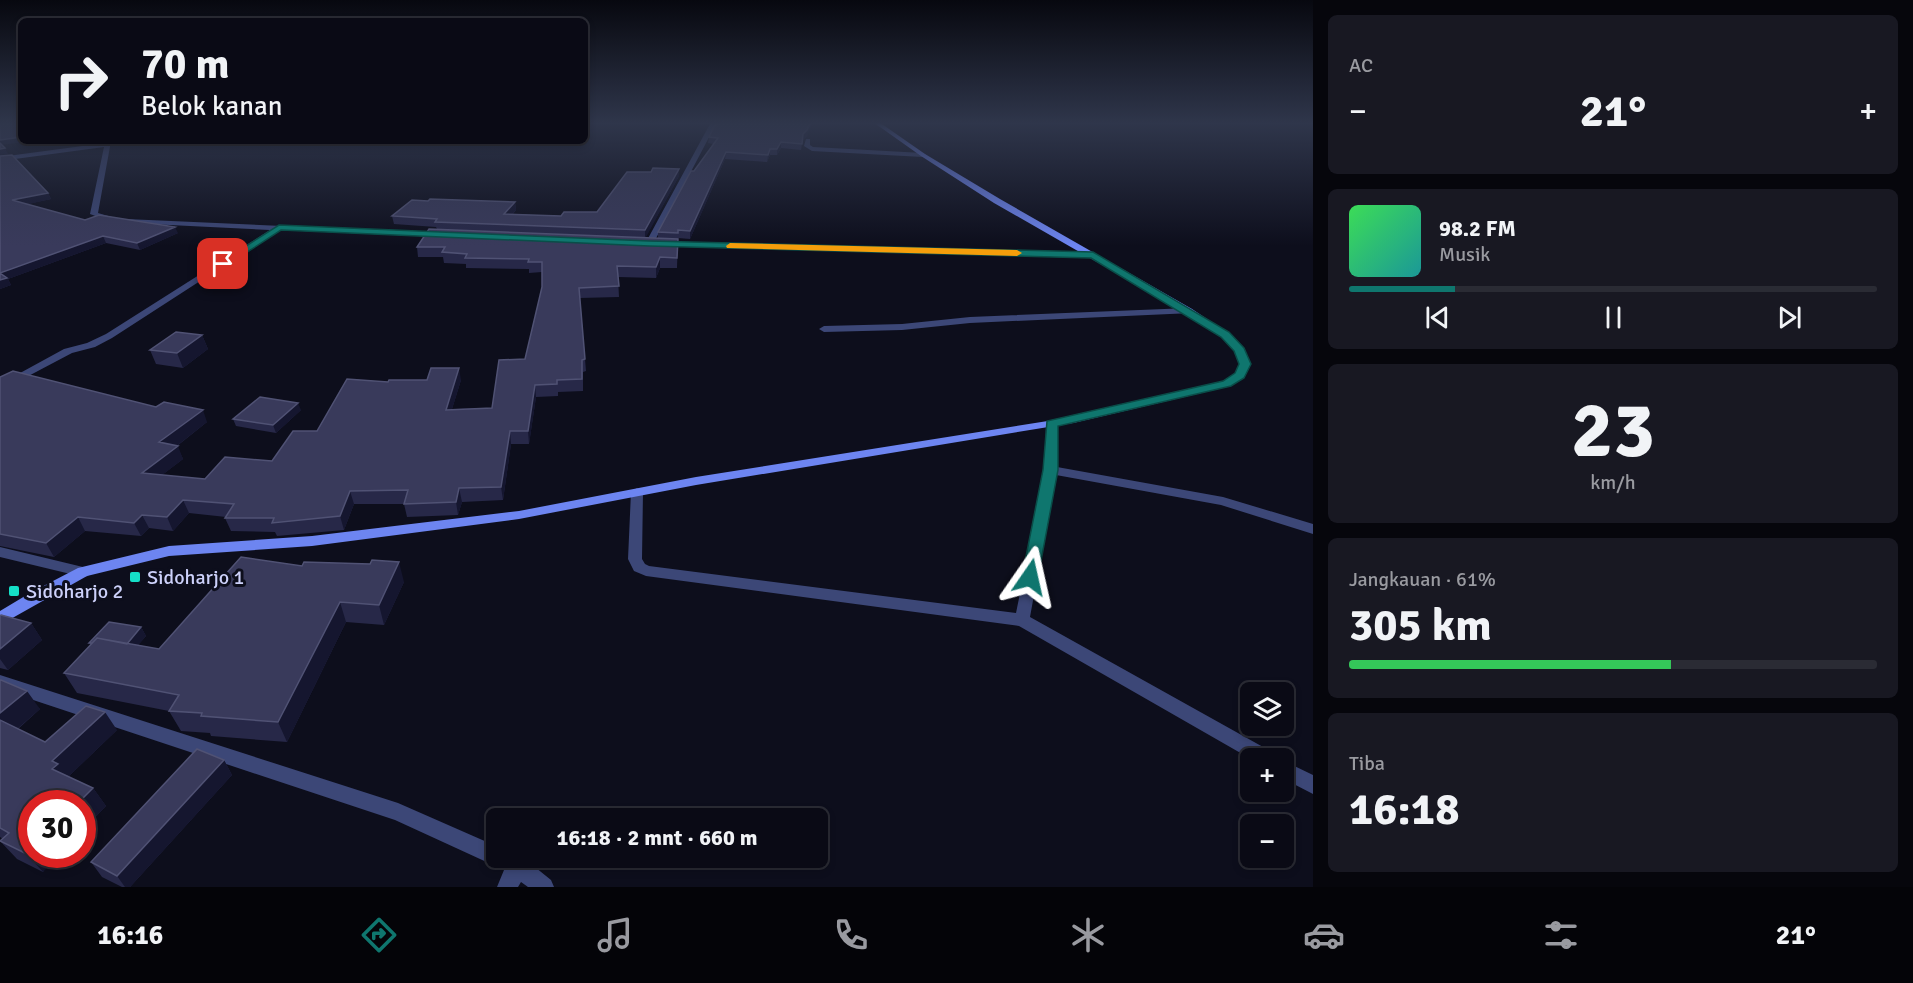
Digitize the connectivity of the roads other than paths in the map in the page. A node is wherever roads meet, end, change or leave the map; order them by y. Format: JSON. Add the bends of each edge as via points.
{"nodes":[{"id":1,"x":103,"y":163,"type":"edge"},
{"id":2,"x":692,"y":163,"type":"edge"},
{"id":3,"x":937,"y":163,"type":"edge"},
{"id":4,"x":279,"y":227,"type":"junction"},
{"id":5,"x":446,"y":235,"type":"edge"},
{"id":6,"x":637,"y":243,"type":"edge"},
{"id":7,"x":649,"y":244,"type":"junction"},
{"id":8,"x":1093,"y":255,"type":"junction"},
{"id":9,"x":1189,"y":311,"type":"junction"},
{"id":10,"x":824,"y":329,"type":"dead end"},
{"id":11,"x":0,"y":388,"type":"edge"},
{"id":12,"x":1052,"y":423,"type":"junction"},
{"id":13,"x":1051,"y":470,"type":"junction"},
{"id":14,"x":637,"y":492,"type":"junction"},
{"id":15,"x":1313,"y":529,"type":"edge"},
{"id":16,"x":0,"y":552,"type":"edge"},
{"id":17,"x":83,"y":572,"type":"junction"},
{"id":18,"x":0,"y":619,"type":"edge"},
{"id":19,"x":1022,"y":620,"type":"junction"},
{"id":20,"x":0,"y":682,"type":"edge"},
{"id":21,"x":1248,"y":748,"type":"edge"},
{"id":22,"x":1294,"y":775,"type":"edge"},
{"id":23,"x":1313,"y":785,"type":"edge"},
{"id":24,"x":486,"y":851,"type":"edge"},
{"id":25,"x":506,"y":868,"type":"edge"},
{"id":26,"x":517,"y":868,"type":"edge"},
{"id":27,"x":507,"y":887,"type":"edge"},
{"id":28,"x":544,"y":887,"type":"edge"}],
"edges":[{"from":1,"to":4,"type":"street","via":[[94,214],[100,217]]},
{"from":2,"to":7,"type":"street"},
{"from":3,"to":8,"type":"main road"},
{"from":4,"to":5,"type":"street"},
{"from":4,"to":11,"type":"street","via":[[110,336],[68,351]]},
{"from":6,"to":7,"type":"street"},
{"from":7,"to":8,"type":"street"},
{"from":8,"to":9,"type":"main road"},
{"from":9,"to":10,"type":"street"},
{"from":9,"to":12,"type":"main road","via":[[1225,334],[1240,350],[1245,364],[1240,375],[1227,384]]},
{"from":12,"to":13,"type":"street"},
{"from":12,"to":14,"type":"main road"},
{"from":13,"to":15,"type":"street","via":[[1223,501]]},
{"from":13,"to":19,"type":"street"},
{"from":14,"to":17,"type":"main road","via":[[519,516],[312,541],[169,551]]},
{"from":14,"to":19,"type":"street","via":[[635,559],[646,571]]},
{"from":16,"to":17,"type":"street"},
{"from":17,"to":18,"type":"main road"},
{"from":19,"to":21,"type":"street"},
{"from":20,"to":24,"type":"street","via":[[399,812]]},
{"from":22,"to":23,"type":"street"},
{"from":25,"to":27,"type":"street"},
{"from":26,"to":28,"type":"street"}]}
